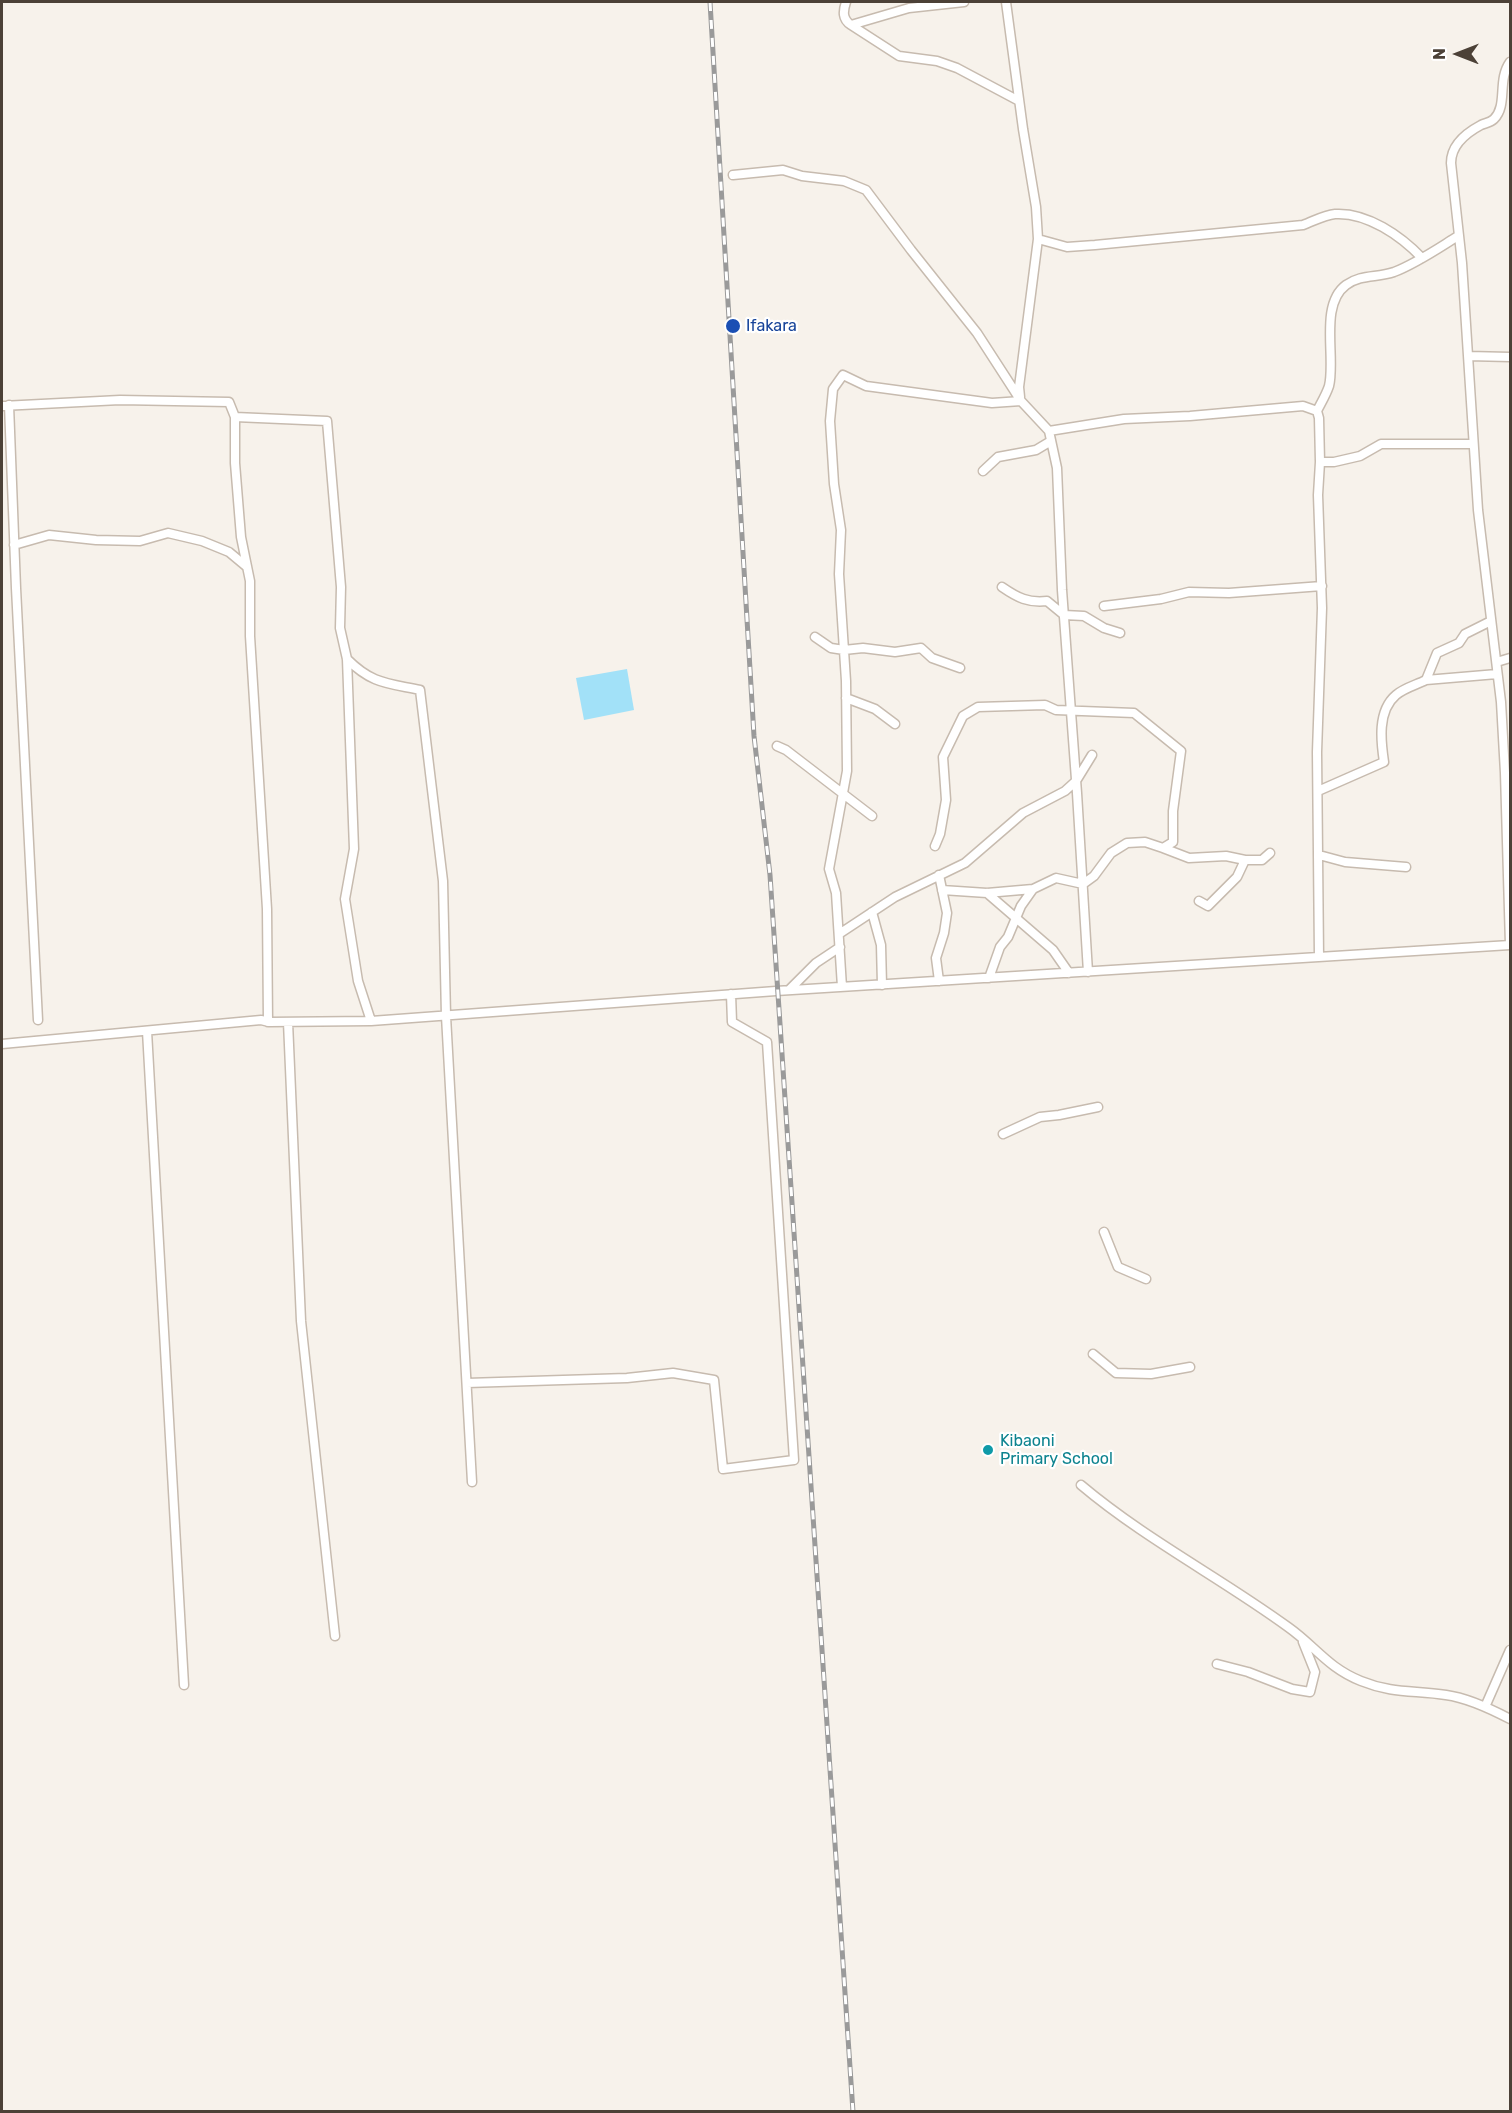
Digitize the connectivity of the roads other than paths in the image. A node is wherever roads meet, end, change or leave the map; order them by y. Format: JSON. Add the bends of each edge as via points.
{"nodes":[{"id":1,"x":846,"y":2,"type":"edge"},
{"id":2,"x":964,"y":2,"type":"edge"},
{"id":3,"x":1006,"y":2,"type":"edge"},
{"id":4,"x":851,"y":25,"type":"junction"},
{"id":5,"x":1510,"y":63,"type":"edge"},
{"id":6,"x":1019,"y":101,"type":"junction"},
{"id":7,"x":733,"y":175,"type":"dead end"},
{"id":8,"x":1458,"y":236,"type":"junction"},
{"id":9,"x":1038,"y":239,"type":"junction"},
{"id":10,"x":1422,"y":258,"type":"junction"},
{"id":11,"x":1468,"y":356,"type":"junction"},
{"id":12,"x":1510,"y":357,"type":"edge"},
{"id":13,"x":1021,"y":401,"type":"junction"},
{"id":14,"x":5,"y":406,"type":"edge"},
{"id":15,"x":1317,"y":411,"type":"junction"},
{"id":16,"x":235,"y":417,"type":"junction"},
{"id":17,"x":1049,"y":431,"type":"junction"},
{"id":18,"x":1051,"y":441,"type":"junction"},
{"id":19,"x":1473,"y":444,"type":"junction"},
{"id":20,"x":1320,"y":462,"type":"junction"},
{"id":21,"x":983,"y":471,"type":"dead end"},
{"id":22,"x":14,"y":544,"type":"junction"},
{"id":23,"x":246,"y":567,"type":"junction"},
{"id":24,"x":1322,"y":586,"type":"junction"},
{"id":25,"x":1002,"y":587,"type":"dead end"},
{"id":26,"x":1104,"y":606,"type":"dead end"},
{"id":27,"x":1064,"y":615,"type":"junction"},
{"id":28,"x":1491,"y":621,"type":"junction"},
{"id":29,"x":1120,"y":633,"type":"dead end"},
{"id":30,"x":815,"y":637,"type":"dead end"},
{"id":31,"x":844,"y":650,"type":"junction"},
{"id":32,"x":1510,"y":658,"type":"edge"},
{"id":33,"x":347,"y":659,"type":"junction"},
{"id":34,"x":1500,"y":661,"type":"dead end"},
{"id":35,"x":960,"y":668,"type":"dead end"},
{"id":36,"x":1497,"y":674,"type":"junction"},
{"id":37,"x":1426,"y":680,"type":"junction"},
{"id":38,"x":846,"y":698,"type":"junction"},
{"id":39,"x":1071,"y":711,"type":"junction"},
{"id":40,"x":895,"y":724,"type":"dead end"},
{"id":41,"x":777,"y":746,"type":"dead end"},
{"id":42,"x":1092,"y":755,"type":"dead end"},
{"id":43,"x":1076,"y":781,"type":"junction"},
{"id":44,"x":1318,"y":791,"type":"junction"},
{"id":45,"x":843,"y":792,"type":"junction"},
{"id":46,"x":872,"y":816,"type":"dead end"},
{"id":47,"x":935,"y":846,"type":"dead end"},
{"id":48,"x":1163,"y":848,"type":"junction"},
{"id":49,"x":1270,"y":853,"type":"dead end"},
{"id":50,"x":1319,"y":855,"type":"junction"},
{"id":51,"x":1245,"y":860,"type":"junction"},
{"id":52,"x":1406,"y":867,"type":"dead end"},
{"id":53,"x":939,"y":875,"type":"junction"},
{"id":54,"x":1083,"y":884,"type":"junction"},
{"id":55,"x":1033,"y":889,"type":"junction"},
{"id":56,"x":942,"y":890,"type":"junction"},
{"id":57,"x":987,"y":893,"type":"junction"},
{"id":58,"x":1199,"y":901,"type":"dead end"},
{"id":59,"x":872,"y":912,"type":"junction"},
{"id":60,"x":1014,"y":919,"type":"junction"},
{"id":61,"x":839,"y":934,"type":"junction"},
{"id":62,"x":1510,"y":945,"type":"edge"},
{"id":63,"x":840,"y":946,"type":"junction"},
{"id":64,"x":1319,"y":957,"type":"junction"},
{"id":65,"x":1088,"y":972,"type":"junction"},
{"id":66,"x":1069,"y":973,"type":"junction"},
{"id":67,"x":989,"y":978,"type":"junction"},
{"id":68,"x":939,"y":981,"type":"junction"},
{"id":69,"x":882,"y":985,"type":"junction"},
{"id":70,"x":842,"y":987,"type":"junction"},
{"id":71,"x":789,"y":990,"type":"junction"},
{"id":72,"x":731,"y":994,"type":"junction"},
{"id":73,"x":446,"y":1016,"type":"junction"},
{"id":74,"x":38,"y":1020,"type":"dead end"},
{"id":75,"x":371,"y":1021,"type":"junction"},
{"id":76,"x":268,"y":1022,"type":"junction"},
{"id":77,"x":288,"y":1022,"type":"junction"},
{"id":78,"x":147,"y":1031,"type":"junction"},
{"id":79,"x":2,"y":1044,"type":"edge"},
{"id":80,"x":1098,"y":1107,"type":"dead end"},
{"id":81,"x":1003,"y":1134,"type":"dead end"},
{"id":82,"x":1104,"y":1232,"type":"dead end"},
{"id":83,"x":1146,"y":1279,"type":"dead end"},
{"id":84,"x":1093,"y":1354,"type":"dead end"},
{"id":85,"x":1190,"y":1367,"type":"dead end"},
{"id":86,"x":467,"y":1383,"type":"junction"},
{"id":87,"x":472,"y":1482,"type":"dead end"},
{"id":88,"x":1081,"y":1485,"type":"dead end"},
{"id":89,"x":335,"y":1636,"type":"dead end"},
{"id":90,"x":1301,"y":1639,"type":"junction"},
{"id":91,"x":1510,"y":1650,"type":"edge"},
{"id":92,"x":1217,"y":1664,"type":"dead end"},
{"id":93,"x":184,"y":1685,"type":"dead end"},
{"id":94,"x":1485,"y":1707,"type":"junction"},
{"id":95,"x":1510,"y":1719,"type":"edge"}],
"edges":[{"from":1,"to":4,"type":"street","via":[[844,16]]},
{"from":2,"to":4,"type":"street","via":[[909,8]]},
{"from":3,"to":6,"type":"street"},
{"from":4,"to":6,"type":"street","via":[[899,56],[957,68]]},
{"from":5,"to":8,"type":"street","via":[[1503,75],[1495,118],[1452,150]]},
{"from":6,"to":9,"type":"street"},
{"from":7,"to":13,"type":"street","via":[[783,170],[844,181],[866,190],[977,333]]},
{"from":8,"to":10,"type":"street"},
{"from":8,"to":11,"type":"street"},
{"from":9,"to":10,"type":"street","via":[[1067,247],[1095,245],[1304,225],[1335,214],[1371,221]]},
{"from":9,"to":13,"type":"street","via":[[1019,387]]},
{"from":10,"to":15,"type":"street","via":[[1390,273],[1353,280],[1338,294],[1332,318],[1329,385]]},
{"from":11,"to":12,"type":"street"},
{"from":11,"to":19,"type":"street"},
{"from":13,"to":17,"type":"street"},
{"from":13,"to":31,"type":"street","via":[[993,403],[867,386],[843,375],[832,388],[830,421],[841,530],[839,574]]},
{"from":14,"to":16,"type":"street","via":[[120,400],[229,402]]},
{"from":14,"to":22,"type":"street"},
{"from":15,"to":17,"type":"street","via":[[1288,406],[1124,419]]},
{"from":15,"to":20,"type":"street"},
{"from":16,"to":23,"type":"street"},
{"from":16,"to":33,"type":"street","via":[[327,421],[341,587],[340,628]]},
{"from":17,"to":18,"type":"street"},
{"from":18,"to":21,"type":"street","via":[[1036,450],[998,457]]},
{"from":18,"to":27,"type":"street","via":[[1057,468]]},
{"from":19,"to":20,"type":"street","via":[[1381,444],[1360,456]]},
{"from":19,"to":28,"type":"street"},
{"from":20,"to":24,"type":"street"},
{"from":22,"to":23,"type":"street","via":[[49,535],[140,541],[168,533],[229,552]]},
{"from":22,"to":74,"type":"street"},
{"from":23,"to":76,"type":"street","via":[[250,581],[267,909]]},
{"from":24,"to":26,"type":"street","via":[[1229,593],[1190,591]]},
{"from":24,"to":44,"type":"street"},
{"from":25,"to":27,"type":"street","via":[[1022,600],[1047,601]]},
{"from":27,"to":29,"type":"street","via":[[1084,616]]},
{"from":27,"to":39,"type":"street"},
{"from":28,"to":36,"type":"street"},
{"from":28,"to":37,"type":"street","via":[[1437,653]]},
{"from":30,"to":31,"type":"street","via":[[831,648]]},
{"from":31,"to":35,"type":"street","via":[[895,652],[921,648],[932,658]]},
{"from":31,"to":38,"type":"street"},
{"from":32,"to":34,"type":"street"},
{"from":33,"to":73,"type":"street","via":[[361,673],[377,681],[420,690],[443,881]]},
{"from":33,"to":75,"type":"street","via":[[354,849],[345,899],[358,981]]},
{"from":36,"to":37,"type":"street"},
{"from":36,"to":62,"type":"street","via":[[1506,773]]},
{"from":37,"to":44,"type":"street","via":[[1395,696],[1385,713],[1380,732],[1384,762]]},
{"from":38,"to":40,"type":"street","via":[[875,709]]},
{"from":38,"to":45,"type":"street"},
{"from":39,"to":43,"type":"street"},
{"from":39,"to":47,"type":"street","via":[[1045,705],[978,706],[963,716],[943,757],[946,800]]},
{"from":39,"to":48,"type":"street","via":[[1134,713],[1181,751],[1173,842]]},
{"from":41,"to":45,"type":"street"},
{"from":42,"to":43,"type":"street"},
{"from":43,"to":53,"type":"street","via":[[1023,813],[965,863]]},
{"from":43,"to":54,"type":"street"},
{"from":44,"to":50,"type":"street"},
{"from":45,"to":46,"type":"street"},
{"from":45,"to":61,"type":"street","via":[[829,869],[836,893]]},
{"from":48,"to":51,"type":"street","via":[[1189,858],[1226,856]]},
{"from":48,"to":54,"type":"street","via":[[1145,842],[1127,843],[1111,853]]},
{"from":49,"to":51,"type":"street","via":[[1262,860]]},
{"from":50,"to":52,"type":"street","via":[[1345,862]]},
{"from":50,"to":64,"type":"street"},
{"from":51,"to":58,"type":"street","via":[[1237,877],[1208,906]]},
{"from":53,"to":56,"type":"street"},
{"from":53,"to":59,"type":"street"},
{"from":54,"to":55,"type":"street","via":[[1056,878]]},
{"from":54,"to":65,"type":"street"},
{"from":55,"to":57,"type":"street"},
{"from":55,"to":60,"type":"street"},
{"from":56,"to":57,"type":"street"},
{"from":56,"to":68,"type":"street","via":[[947,913],[936,958]]},
{"from":57,"to":60,"type":"street"},
{"from":59,"to":61,"type":"street"},
{"from":59,"to":69,"type":"street","via":[[881,945]]},
{"from":60,"to":66,"type":"street","via":[[1053,950]]},
{"from":60,"to":67,"type":"street"},
{"from":61,"to":63,"type":"street"},
{"from":62,"to":64,"type":"street"},
{"from":63,"to":70,"type":"street"},
{"from":63,"to":71,"type":"street"},
{"from":64,"to":65,"type":"street"},
{"from":65,"to":66,"type":"street"},
{"from":66,"to":67,"type":"street"},
{"from":67,"to":68,"type":"street"},
{"from":68,"to":69,"type":"street"},
{"from":69,"to":70,"type":"street"},
{"from":70,"to":71,"type":"street"},
{"from":71,"to":72,"type":"street"},
{"from":72,"to":73,"type":"street"},
{"from":72,"to":86,"type":"street","via":[[732,1022],[767,1042],[794,1460],[723,1469],[714,1380],[673,1373]]},
{"from":73,"to":75,"type":"street"},
{"from":73,"to":86,"type":"street"},
{"from":75,"to":77,"type":"street"},
{"from":76,"to":77,"type":"street"},
{"from":76,"to":78,"type":"street"},
{"from":77,"to":89,"type":"street","via":[[301,1321]]},
{"from":78,"to":79,"type":"street"},
{"from":78,"to":93,"type":"street"},
{"from":80,"to":81,"type":"street","via":[[1040,1116]]},
{"from":82,"to":83,"type":"street","via":[[1118,1267]]},
{"from":84,"to":85,"type":"street","via":[[1116,1373],[1151,1374]]},
{"from":86,"to":87,"type":"street"},
{"from":88,"to":90,"type":"street"},
{"from":90,"to":92,"type":"street","via":[[1315,1672],[1310,1692]]},
{"from":90,"to":94,"type":"street","via":[[1334,1668],[1360,1681],[1390,1691],[1447,1695]]},
{"from":91,"to":94,"type":"street"},
{"from":94,"to":95,"type":"street"}]}
